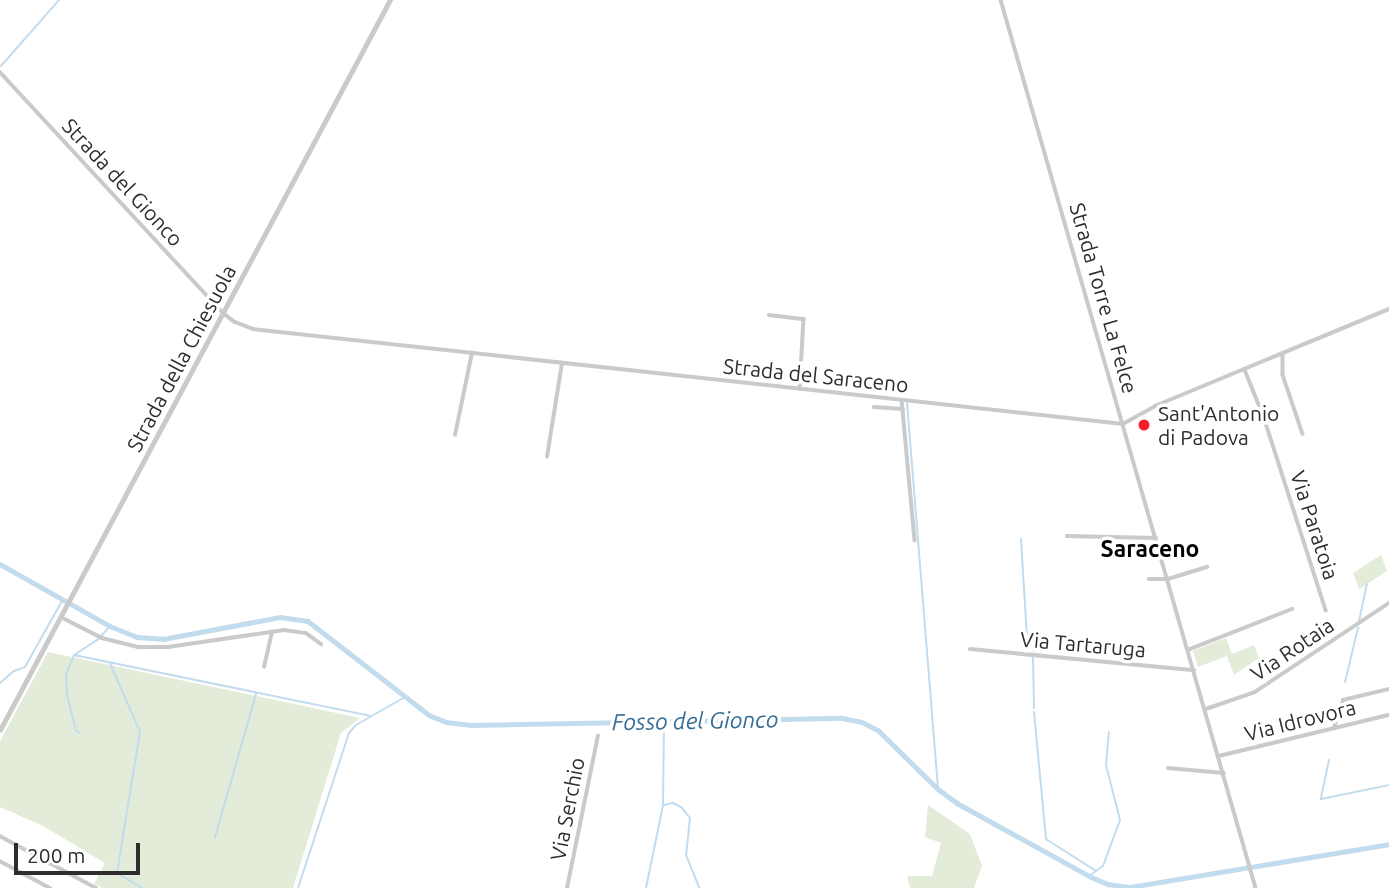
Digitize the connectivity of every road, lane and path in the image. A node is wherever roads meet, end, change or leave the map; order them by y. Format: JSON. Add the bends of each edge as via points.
{"nodes":[{"id":1,"x":390,"y":0,"type":"edge"},
{"id":2,"x":1002,"y":0,"type":"edge"},
{"id":3,"x":0,"y":72,"type":"edge"},
{"id":4,"x":1389,"y":309,"type":"edge"},
{"id":5,"x":223,"y":313,"type":"junction"},
{"id":6,"x":769,"y":315,"type":"dead end"},
{"id":7,"x":472,"y":353,"type":"junction"},
{"id":8,"x":1283,"y":354,"type":"junction"},
{"id":9,"x":562,"y":363,"type":"junction"},
{"id":10,"x":1245,"y":370,"type":"junction"},
{"id":11,"x":800,"y":389,"type":"junction"},
{"id":12,"x":902,"y":400,"type":"junction"},
{"id":13,"x":874,"y":407,"type":"dead end"},
{"id":14,"x":903,"y":409,"type":"junction"},
{"id":15,"x":1123,"y":424,"type":"junction"},
{"id":16,"x":1303,"y":434,"type":"dead end"},
{"id":17,"x":455,"y":435,"type":"dead end"},
{"id":18,"x":547,"y":457,"type":"dead end"},
{"id":19,"x":1067,"y":536,"type":"dead end"},
{"id":20,"x":1156,"y":538,"type":"junction"},
{"id":21,"x":915,"y":540,"type":"dead end"},
{"id":22,"x":1207,"y":567,"type":"dead end"},
{"id":23,"x":1149,"y":579,"type":"dead end"},
{"id":24,"x":1168,"y":579,"type":"junction"},
{"id":25,"x":1389,"y":603,"type":"edge"},
{"id":26,"x":1292,"y":609,"type":"dead end"},
{"id":27,"x":1326,"y":610,"type":"dead end"},
{"id":28,"x":61,"y":617,"type":"junction"},
{"id":29,"x":273,"y":631,"type":"junction"},
{"id":30,"x":321,"y":644,"type":"dead end"},
{"id":31,"x":970,"y":649,"type":"dead end"},
{"id":32,"x":1188,"y":650,"type":"junction"},
{"id":33,"x":264,"y":667,"type":"dead end"},
{"id":34,"x":1194,"y":670,"type":"junction"},
{"id":35,"x":1389,"y":689,"type":"edge"},
{"id":36,"x":1206,"y":709,"type":"junction"},
{"id":37,"x":1389,"y":715,"type":"edge"},
{"id":38,"x":1335,"y":728,"type":"junction"},
{"id":39,"x":0,"y":730,"type":"edge"},
{"id":40,"x":598,"y":736,"type":"dead end"},
{"id":41,"x":1219,"y":756,"type":"junction"},
{"id":42,"x":1168,"y":768,"type":"dead end"},
{"id":43,"x":1224,"y":773,"type":"junction"},
{"id":44,"x":0,"y":836,"type":"edge"},
{"id":45,"x":0,"y":861,"type":"edge"},
{"id":46,"x":50,"y":888,"type":"edge"},
{"id":47,"x":96,"y":888,"type":"edge"},
{"id":48,"x":568,"y":888,"type":"edge"},
{"id":49,"x":1256,"y":888,"type":"edge"}],
"edges":[{"from":1,"to":5,"type":"street","name":"Strada della Chiesuola"},
{"from":2,"to":15,"type":"street","name":"Strada Torre La Felce"},
{"from":3,"to":5,"type":"street","name":"Strada del Gionco"},
{"from":4,"to":8,"type":"street"},
{"from":5,"to":7,"type":"street","name":"Strada del Saraceno","via":[[235,323],[258,330]]},
{"from":5,"to":28,"type":"street","name":"Strada della Chiesuola"},
{"from":6,"to":11,"type":"street","via":[[804,320]]},
{"from":7,"to":9,"type":"street","name":"Strada del Saraceno"},
{"from":7,"to":17,"type":"street"},
{"from":8,"to":10,"type":"street"},
{"from":8,"to":16,"type":"street","via":[[1283,375]]},
{"from":9,"to":11,"type":"street","name":"Strada del Saraceno"},
{"from":9,"to":18,"type":"street"},
{"from":10,"to":15,"type":"street"},
{"from":10,"to":27,"type":"street","name":"Via Paratoia"},
{"from":11,"to":12,"type":"street","name":"Strada del Saraceno"},
{"from":12,"to":14,"type":"street"},
{"from":12,"to":15,"type":"street","name":"Strada del Saraceno"},
{"from":13,"to":14,"type":"street"},
{"from":14,"to":21,"type":"street"},
{"from":15,"to":20,"type":"street","name":"Strada Torre La Felce"},
{"from":19,"to":20,"type":"street"},
{"from":20,"to":24,"type":"street","name":"Strada Torre La Felce"},
{"from":22,"to":24,"type":"street"},
{"from":23,"to":24,"type":"street"},
{"from":24,"to":32,"type":"street","name":"Strada Torre La Felce"},
{"from":25,"to":36,"type":"street","name":"Via Rotaia","via":[[1255,692]]},
{"from":26,"to":32,"type":"street"},
{"from":28,"to":29,"type":"street","via":[[102,638],[139,647]]},
{"from":28,"to":39,"type":"street","name":"Strada della Chiesuola"},
{"from":29,"to":30,"type":"street","via":[[304,632]]},
{"from":29,"to":33,"type":"street"},
{"from":31,"to":34,"type":"street","name":"Via Tartaruga"},
{"from":32,"to":34,"type":"street","name":"Strada Torre La Felce"},
{"from":34,"to":36,"type":"street","name":"Strada Torre La Felce"},
{"from":35,"to":38,"type":"street","via":[[1343,700]]},
{"from":36,"to":41,"type":"street","name":"Strada Torre La Felce"},
{"from":37,"to":38,"type":"street","name":"Via Idrovora"},
{"from":38,"to":41,"type":"street","name":"Via Idrovora"},
{"from":40,"to":48,"type":"street","name":"Via Serchio"},
{"from":41,"to":43,"type":"street","name":"Strada Torre La Felce"},
{"from":42,"to":43,"type":"street"},
{"from":43,"to":49,"type":"street","name":"Strada Torre La Felce"},
{"from":44,"to":47,"type":"street"},
{"from":45,"to":46,"type":"street"}]}
